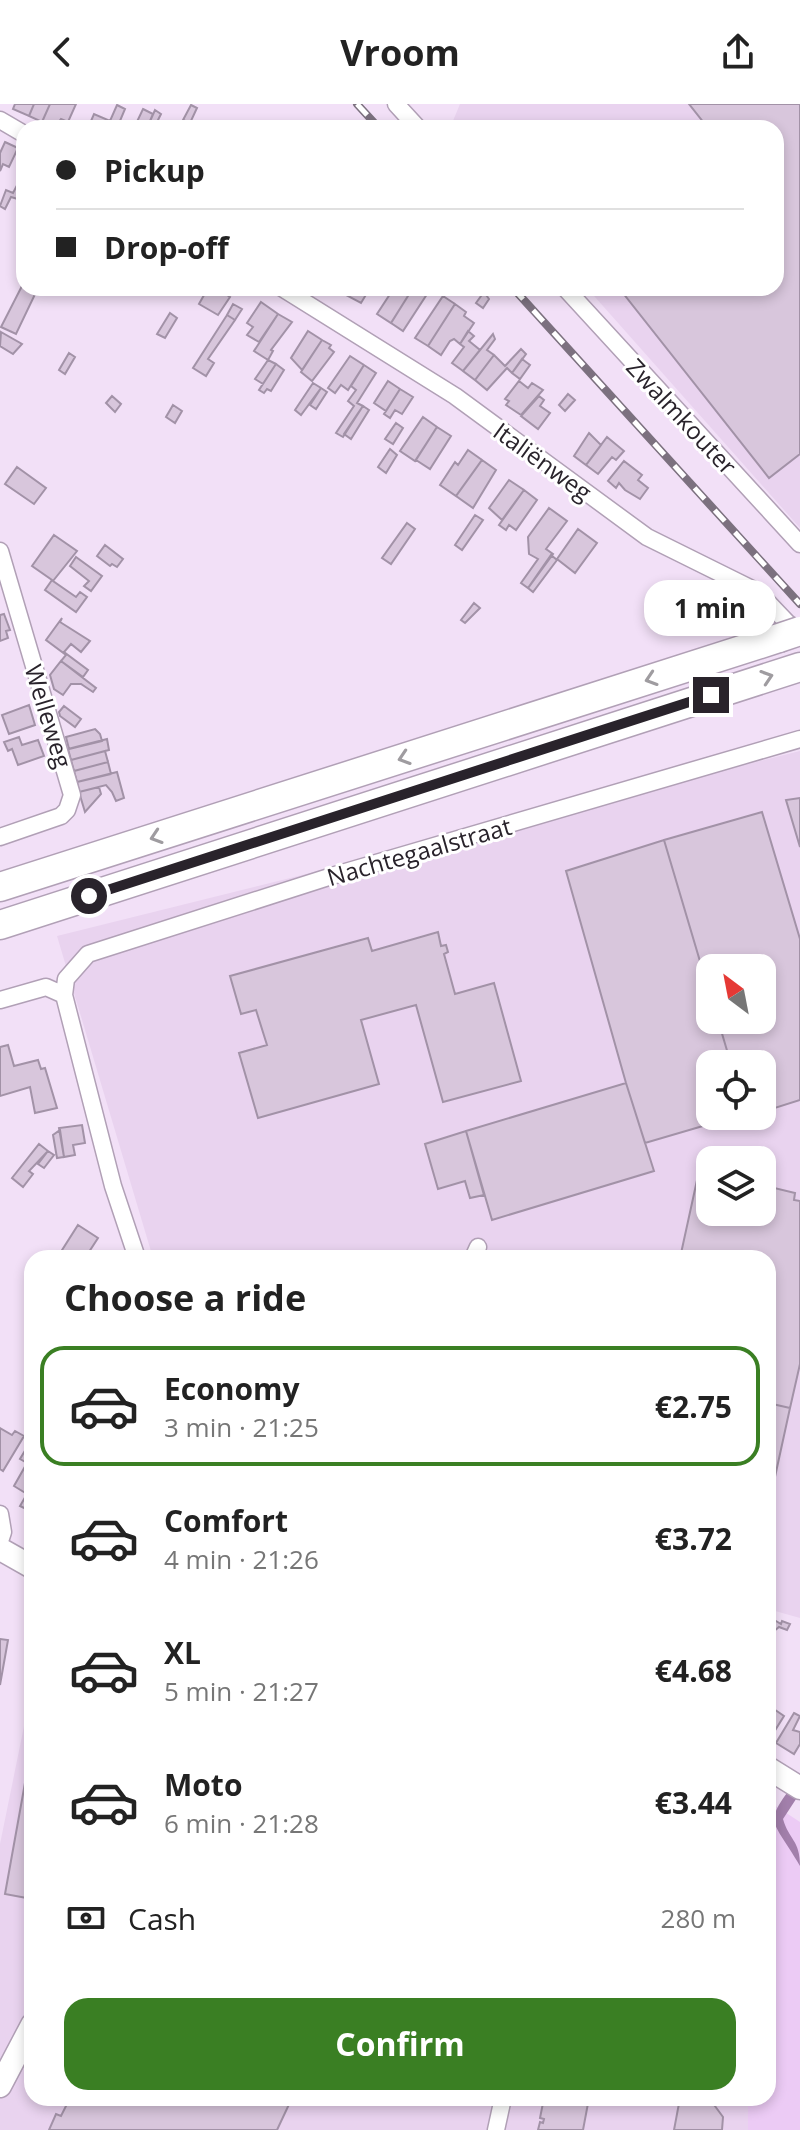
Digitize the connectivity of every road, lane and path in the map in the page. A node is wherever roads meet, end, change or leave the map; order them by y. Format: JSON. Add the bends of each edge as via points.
{"nodes":[{"id":1,"x":396,"y":104,"type":"edge"},
{"id":2,"x":411,"y":120,"type":"edge"},
{"id":3,"x":295,"y":296,"type":"edge"},
{"id":4,"x":572,"y":296,"type":"edge"},
{"id":5,"x":800,"y":544,"type":"edge"},
{"id":6,"x":0,"y":551,"type":"edge"},
{"id":7,"x":793,"y":635,"type":"edge"},
{"id":8,"x":800,"y":667,"type":"edge"},
{"id":9,"x":800,"y":739,"type":"edge"},
{"id":10,"x":0,"y":837,"type":"edge"},
{"id":11,"x":0,"y":887,"type":"edge"},
{"id":12,"x":0,"y":925,"type":"edge"},
{"id":13,"x":64,"y":995,"type":"junction"},
{"id":14,"x":0,"y":1000,"type":"edge"},
{"id":15,"x":134,"y":1250,"type":"edge"},
{"id":16,"x":0,"y":1514,"type":"edge"},
{"id":17,"x":0,"y":1541,"type":"edge"},
{"id":18,"x":0,"y":1549,"type":"edge"},
{"id":19,"x":24,"y":1562,"type":"edge"},
{"id":20,"x":776,"y":1773,"type":"edge"},
{"id":21,"x":798,"y":1786,"type":"edge"},
{"id":22,"x":24,"y":2040,"type":"edge"},
{"id":23,"x":0,"y":2086,"type":"edge"},
{"id":24,"x":501,"y":2106,"type":"edge"},
{"id":25,"x":496,"y":2130,"type":"edge"}],
"edges":[{"from":1,"to":2,"type":"street"},
{"from":3,"to":7,"type":"street","name":"Italiënweg","via":[[455,396],[647,537],[758,592]]},
{"from":4,"to":5,"type":"street","name":"Zwalmkouter"},
{"from":6,"to":10,"type":"street","name":"Welleweg","via":[[72,795],[61,816]]},
{"from":7,"to":11,"type":"highway","one_way":true},
{"from":12,"to":8,"type":"highway","one_way":true},
{"from":9,"to":13,"type":"street","name":"Nachtegaalstraat","via":[[335,875],[88,954],[66,979]]},
{"from":13,"to":14,"type":"street","via":[[46,987]]},
{"from":13,"to":15,"type":"street"},
{"from":16,"to":17,"type":"street"},
{"from":18,"to":19,"type":"main road"},
{"from":20,"to":21,"type":"main road"},
{"from":22,"to":23,"type":"main road"},
{"from":24,"to":25,"type":"street"}]}
